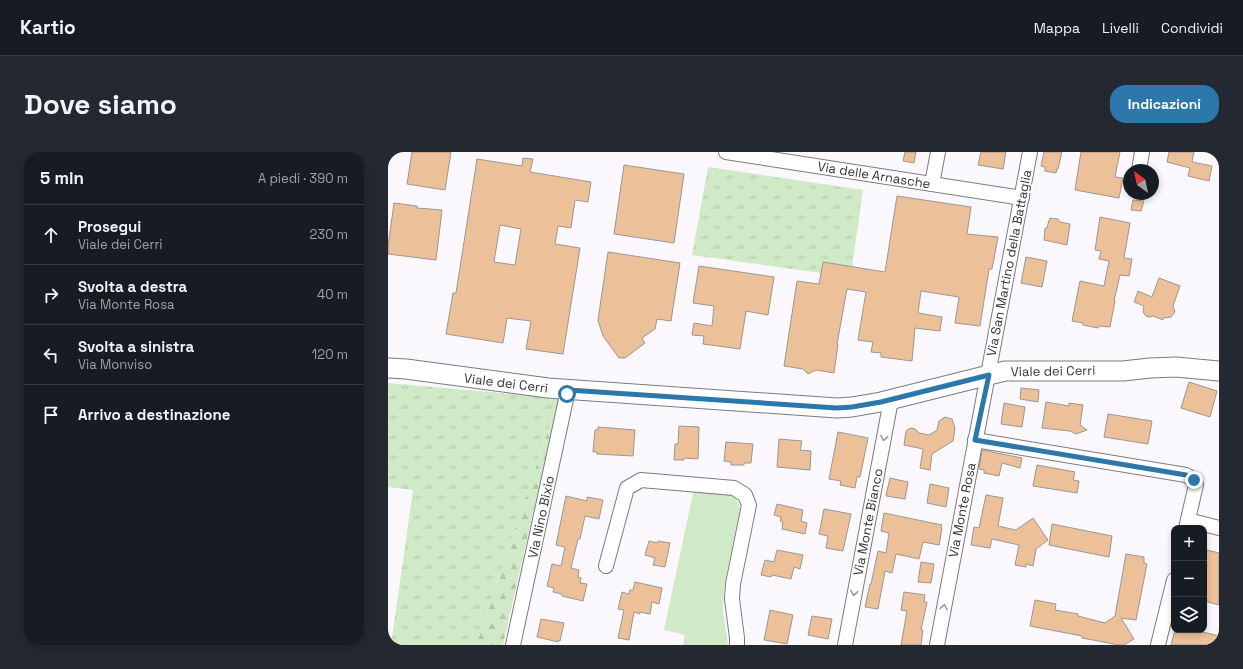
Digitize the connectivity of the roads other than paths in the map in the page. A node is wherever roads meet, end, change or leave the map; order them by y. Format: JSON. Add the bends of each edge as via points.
{"nodes":[{"id":1,"x":726,"y":152,"type":"edge"},
{"id":2,"x":938,"y":152,"type":"edge"},
{"id":3,"x":1030,"y":152,"type":"edge"},
{"id":4,"x":1142,"y":152,"type":"edge"},
{"id":5,"x":1140,"y":164,"type":"edge"},
{"id":6,"x":932,"y":184,"type":"junction"},
{"id":7,"x":1022,"y":198,"type":"junction"},
{"id":8,"x":388,"y":368,"type":"edge"},
{"id":9,"x":1219,"y":371,"type":"edge"},
{"id":10,"x":989,"y":375,"type":"junction"},
{"id":11,"x":568,"y":390,"type":"junction"},
{"id":12,"x":891,"y":400,"type":"junction"},
{"id":13,"x":975,"y":440,"type":"junction"},
{"id":14,"x":1187,"y":524,"type":"edge"},
{"id":15,"x":1219,"y":528,"type":"edge"},
{"id":16,"x":606,"y":566,"type":"dead end"},
{"id":17,"x":1171,"y":592,"type":"edge"},
{"id":18,"x":513,"y":645,"type":"edge"},
{"id":19,"x":737,"y":645,"type":"edge"},
{"id":20,"x":845,"y":645,"type":"edge"},
{"id":21,"x":937,"y":645,"type":"edge"},
{"id":22,"x":1158,"y":645,"type":"edge"}],
"edges":[{"from":1,"to":6,"type":"street","name":"Via delle Arnasche"},
{"from":2,"to":6,"type":"street"},
{"from":3,"to":7,"type":"street","name":"Via San Martino della Battaglia"},
{"from":4,"to":5,"type":"street"},
{"from":6,"to":7,"type":"street","name":"Via delle Arnasche"},
{"from":7,"to":10,"type":"street","name":"Via San Martino della Battaglia"},
{"from":8,"to":11,"type":"street","name":"Viale dei Cerri"},
{"from":9,"to":10,"type":"street","name":"Viale dei Cerri","via":[[1176,367],[1123,371],[1005,372]]},
{"from":10,"to":12,"type":"street","name":"Viale dei Cerri"},
{"from":10,"to":13,"type":"street","name":"Via Monte Rosa"},
{"from":11,"to":12,"type":"street","name":"Viale dei Cerri","via":[[829,408]]},
{"from":11,"to":18,"type":"street","name":"Via Nino Bixio"},
{"from":12,"to":20,"type":"street","name":"Via Monte Bianco","one_way":true},
{"from":13,"to":14,"type":"street","via":[[1186,475],[1194,480],[1196,485]]},
{"from":21,"to":13,"type":"street","name":"Via Monte Rosa","one_way":true},
{"from":14,"to":15,"type":"street"},
{"from":16,"to":19,"type":"street","via":[[627,488],[641,480],[734,488],[745,495],[749,505],[732,600]]},
{"from":17,"to":22,"type":"street"}]}
